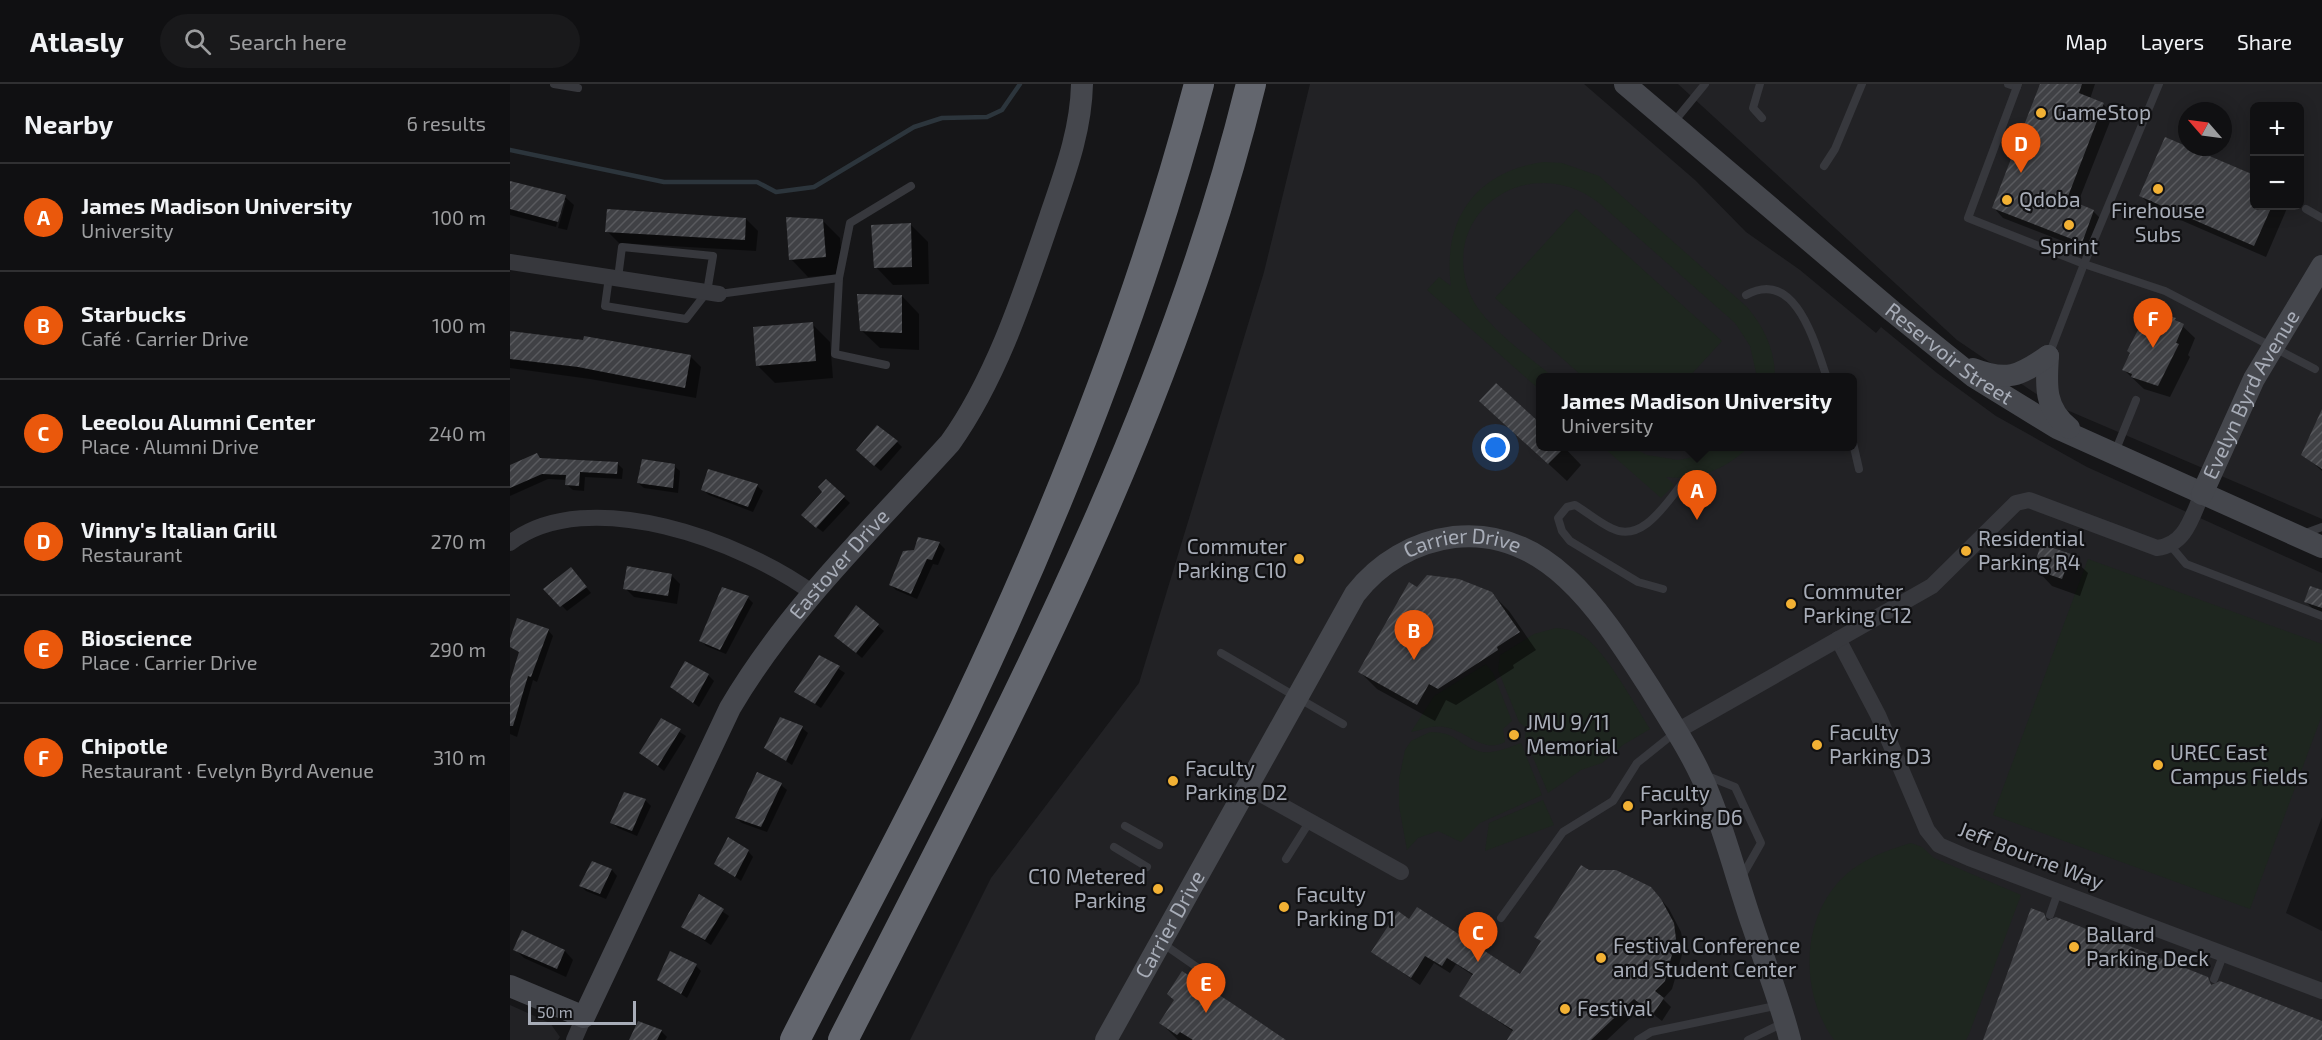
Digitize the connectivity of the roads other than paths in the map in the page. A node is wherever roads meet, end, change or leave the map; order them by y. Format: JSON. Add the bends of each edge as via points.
{"nodes":[{"id":1,"x":554,"y":84,"type":"edge"},
{"id":2,"x":1082,"y":84,"type":"edge"},
{"id":3,"x":1199,"y":84,"type":"edge"},
{"id":4,"x":1251,"y":84,"type":"edge"},
{"id":5,"x":1625,"y":84,"type":"edge"},
{"id":6,"x":1706,"y":84,"type":"edge"},
{"id":7,"x":1760,"y":84,"type":"edge"},
{"id":8,"x":1862,"y":84,"type":"edge"},
{"id":9,"x":2159,"y":84,"type":"edge"},
{"id":10,"x":2014,"y":85,"type":"edge"},
{"id":11,"x":578,"y":88,"type":"dead end"},
{"id":12,"x":1762,"y":118,"type":"dead end"},
{"id":13,"x":1673,"y":123,"type":"junction"},
{"id":14,"x":1824,"y":166,"type":"dead end"},
{"id":15,"x":911,"y":186,"type":"dead end"},
{"id":16,"x":2306,"y":209,"type":"dead end"},
{"id":17,"x":2322,"y":218,"type":"edge"},
{"id":18,"x":510,"y":262,"type":"edge"},
{"id":19,"x":2084,"y":264,"type":"junction"},
{"id":20,"x":2322,"y":266,"type":"edge"},
{"id":21,"x":614,"y":277,"type":"junction"},
{"id":22,"x":839,"y":278,"type":"junction"},
{"id":23,"x":713,"y":293,"type":"junction"},
{"id":24,"x":1746,"y":295,"type":"dead end"},
{"id":25,"x":2273,"y":346,"type":"junction"},
{"id":26,"x":2049,"y":356,"type":"junction"},
{"id":27,"x":1955,"y":363,"type":"junction"},
{"id":28,"x":886,"y":365,"type":"dead end"},
{"id":29,"x":2315,"y":369,"type":"dead end"},
{"id":30,"x":1825,"y":373,"type":"edge"},
{"id":31,"x":2136,"y":400,"type":"dead end"},
{"id":32,"x":2090,"y":444,"type":"junction"},
{"id":33,"x":1855,"y":451,"type":"edge"},
{"id":34,"x":2114,"y":455,"type":"junction"},
{"id":35,"x":1859,"y":469,"type":"dead end"},
{"id":36,"x":1682,"y":485,"type":"dead end"},
{"id":37,"x":2202,"y":494,"type":"junction"},
{"id":38,"x":2322,"y":527,"type":"edge"},
{"id":39,"x":2298,"y":536,"type":"junction"},
{"id":40,"x":510,"y":543,"type":"edge"},
{"id":41,"x":2170,"y":545,"type":"junction"},
{"id":42,"x":2322,"y":547,"type":"edge"},
{"id":43,"x":1663,"y":589,"type":"dead end"},
{"id":44,"x":814,"y":594,"type":"junction"},
{"id":45,"x":2322,"y":616,"type":"edge"},
{"id":46,"x":1838,"y":639,"type":"junction"},
{"id":47,"x":1221,"y":653,"type":"dead end"},
{"id":48,"x":1298,"y":697,"type":"junction"},
{"id":49,"x":1343,"y":724,"type":"dead end"},
{"id":50,"x":1677,"y":731,"type":"junction"},
{"id":51,"x":1699,"y":773,"type":"junction"},
{"id":52,"x":1248,"y":787,"type":"junction"},
{"id":53,"x":1310,"y":821,"type":"junction"},
{"id":54,"x":1125,"y":826,"type":"dead end"},
{"id":55,"x":1160,"y":845,"type":"dead end"},
{"id":56,"x":1114,"y":847,"type":"dead end"},
{"id":57,"x":1286,"y":859,"type":"dead end"},
{"id":58,"x":1147,"y":867,"type":"dead end"},
{"id":59,"x":1401,"y":872,"type":"dead end"},
{"id":60,"x":1738,"y":882,"type":"junction"},
{"id":61,"x":2058,"y":892,"type":"junction"},
{"id":62,"x":2050,"y":915,"type":"dead end"},
{"id":63,"x":1501,"y":918,"type":"dead end"},
{"id":64,"x":1161,"y":943,"type":"junction"},
{"id":65,"x":2224,"y":953,"type":"junction"},
{"id":66,"x":1211,"y":977,"type":"dead end"},
{"id":67,"x":2214,"y":979,"type":"dead end"},
{"id":68,"x":510,"y":986,"type":"edge"},
{"id":69,"x":2322,"y":992,"type":"edge"},
{"id":70,"x":584,"y":1017,"type":"junction"},
{"id":71,"x":1785,"y":1022,"type":"edge"},
{"id":72,"x":573,"y":1040,"type":"edge"},
{"id":73,"x":795,"y":1040,"type":"edge"},
{"id":74,"x":843,"y":1040,"type":"edge"},
{"id":75,"x":1106,"y":1040,"type":"edge"},
{"id":76,"x":1638,"y":1040,"type":"edge"},
{"id":77,"x":1748,"y":1040,"type":"edge"}],
"edges":[{"from":1,"to":11,"type":"lane"},
{"from":2,"to":44,"type":"street","name":"Eastover Drive","via":[[1079,125],[1039,249],[1010,325],[965,422]]},
{"from":3,"to":73,"type":"highway","via":[[1149,258],[1073,462],[963,711]]},
{"from":4,"to":74,"type":"highway","via":[[1197,270],[1093,536],[1023,686]]},
{"from":5,"to":13,"type":"street","name":"Reservoir Street"},
{"from":6,"to":13,"type":"lane"},
{"from":7,"to":12,"type":"lane","via":[[1753,108]]},
{"from":8,"to":14,"type":"lane"},
{"from":9,"to":19,"type":"lane"},
{"from":10,"to":19,"type":"lane","via":[[1968,218]]},
{"from":13,"to":27,"type":"street","name":"Reservoir Street"},
{"from":15,"to":22,"type":"lane","via":[[850,223]]},
{"from":16,"to":17,"type":"lane"},
{"from":18,"to":21,"type":"street"},
{"from":19,"to":25,"type":"lane","via":[[2165,291]]},
{"from":19,"to":26,"type":"lane"},
{"from":20,"to":25,"type":"street","name":"Evelyn Byrd Avenue"},
{"from":21,"to":23,"type":"street"},
{"from":21,"to":23,"type":"lane","via":[[605,306],[686,319]]},
{"from":21,"to":23,"type":"lane","via":[[622,247],[713,256]]},
{"from":22,"to":23,"type":"lane"},
{"from":22,"to":28,"type":"lane","via":[[835,354]]},
{"from":24,"to":30,"type":"lane","via":[[1768,288],[1787,297],[1804,316]]},
{"from":25,"to":29,"type":"lane"},
{"from":25,"to":37,"type":"street","name":"Evelyn Byrd Avenue"},
{"from":26,"to":27,"type":"street","via":[[2027,371],[2007,377]]},
{"from":26,"to":32,"type":"street","via":[[2046,386],[2052,410]]},
{"from":27,"to":32,"type":"street","name":"Reservoir Street","via":[[2015,404]]},
{"from":31,"to":34,"type":"lane"},
{"from":32,"to":34,"type":"street","name":"Reservoir Street"},
{"from":33,"to":35,"type":"lane"},
{"from":34,"to":37,"type":"street","name":"Reservoir Street"},
{"from":36,"to":43,"type":"lane","via":[[1655,517],[1640,529],[1625,533],[1611,529],[1575,505],[1567,507],[1558,518],[1570,541],[1638,582]]},
{"from":37,"to":39,"type":"street","name":"Reservoir Street"},
{"from":37,"to":41,"type":"street","via":[[2185,532]]},
{"from":38,"to":39,"type":"lane"},
{"from":39,"to":42,"type":"street","name":"Reservoir Street"},
{"from":40,"to":44,"type":"street","via":[[537,527],[559,521],[599,518],[653,524],[744,552]]},
{"from":41,"to":45,"type":"lane","via":[[2186,564]]},
{"from":41,"to":46,"type":"street","via":[[2149,546],[2030,500],[2016,503],[1932,586]]},
{"from":44,"to":70,"type":"street","name":"Eastover Drive","via":[[774,639],[730,708]]},
{"from":46,"to":50,"type":"street"},
{"from":46,"to":61,"type":"street","name":"Jeff Bourne Way","via":[[1935,840],[1952,852]]},
{"from":47,"to":48,"type":"lane"},
{"from":48,"to":49,"type":"lane"},
{"from":48,"to":50,"type":"street","name":"Carrier Drive","via":[[1347,605],[1378,569],[1400,554],[1428,543],[1484,537],[1530,551],[1569,580],[1611,627]]},
{"from":48,"to":52,"type":"street","name":"Carrier Drive"},
{"from":50,"to":51,"type":"street","name":"Carrier Drive"},
{"from":50,"to":63,"type":"lane","via":[[1637,763],[1613,801],[1563,832]]},
{"from":51,"to":60,"type":"street","name":"Carrier Drive","via":[[1712,799]]},
{"from":51,"to":60,"type":"lane","via":[[1735,787],[1761,843]]},
{"from":52,"to":53,"type":"street"},
{"from":52,"to":64,"type":"street","name":"Carrier Drive"},
{"from":53,"to":57,"type":"lane"},
{"from":53,"to":59,"type":"street"},
{"from":54,"to":55,"type":"lane"},
{"from":56,"to":58,"type":"lane"},
{"from":60,"to":71,"type":"street","name":"Carrier Drive"},
{"from":61,"to":62,"type":"lane"},
{"from":61,"to":65,"type":"street","name":"Jeff Bourne Way"},
{"from":64,"to":66,"type":"lane"},
{"from":64,"to":75,"type":"street","name":"Carrier Drive"},
{"from":65,"to":67,"type":"lane"},
{"from":65,"to":69,"type":"street","name":"Jeff Bourne Way"},
{"from":68,"to":70,"type":"street"},
{"from":70,"to":72,"type":"street","name":"Eastover Drive"},
{"from":71,"to":76,"type":"lane","via":[[1651,1032]]},
{"from":71,"to":77,"type":"lane"}]}
